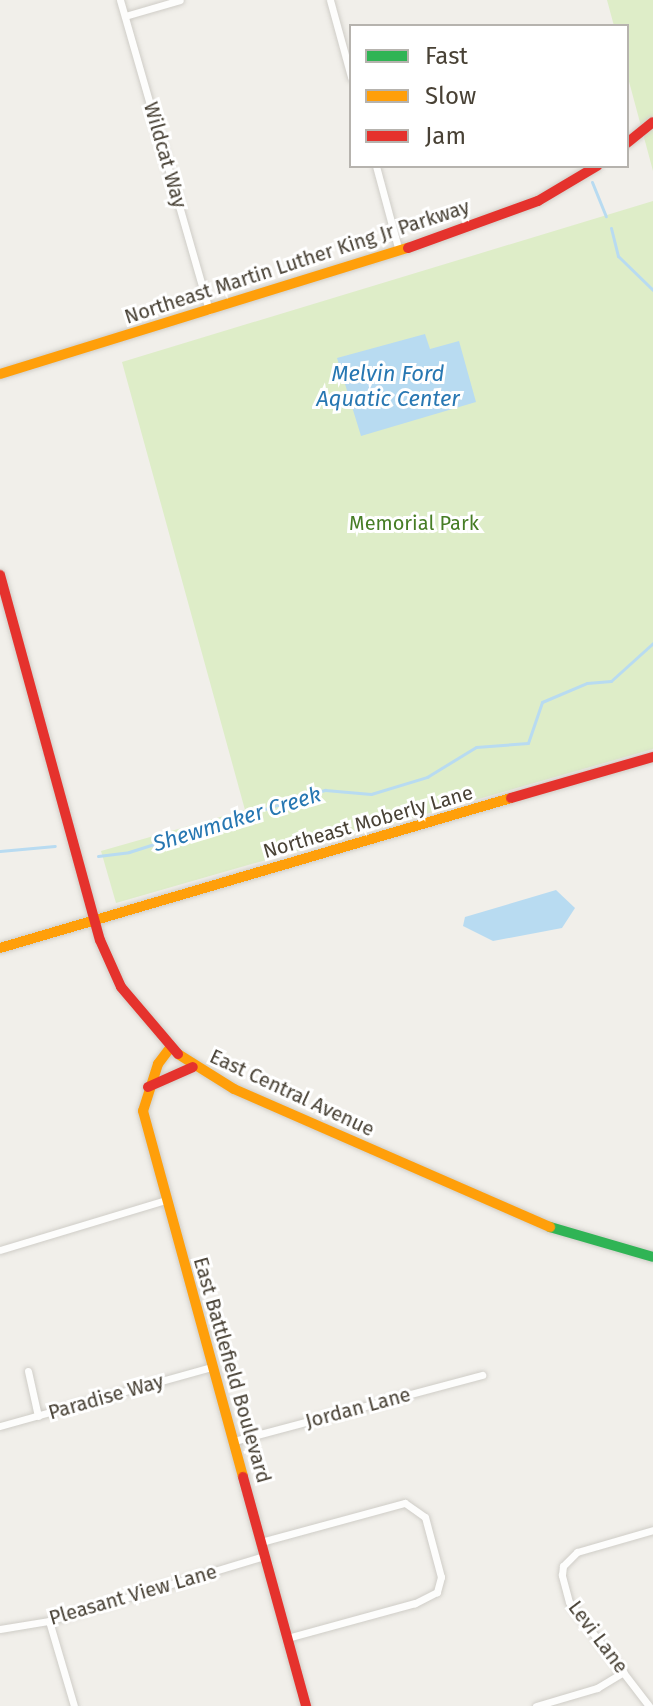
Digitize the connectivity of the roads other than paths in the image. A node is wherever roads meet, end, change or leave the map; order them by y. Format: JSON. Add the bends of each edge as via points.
{"nodes":[{"id":1,"x":120,"y":0,"type":"edge"},
{"id":2,"x":180,"y":0,"type":"edge"},
{"id":3,"x":330,"y":0,"type":"edge"},
{"id":4,"x":125,"y":16,"type":"junction"},
{"id":5,"x":349,"y":70,"type":"edge"},
{"id":6,"x":653,"y":122,"type":"edge"},
{"id":7,"x":629,"y":141,"type":"edge"},
{"id":8,"x":377,"y":168,"type":"edge"},
{"id":9,"x":594,"y":168,"type":"edge"},
{"id":10,"x":399,"y":251,"type":"junction"},
{"id":11,"x":209,"y":311,"type":"junction"},
{"id":12,"x":0,"y":374,"type":"edge"},
{"id":13,"x":0,"y":575,"type":"edge"},
{"id":14,"x":653,"y":757,"type":"edge"},
{"id":15,"x":94,"y":921,"type":"junction"},
{"id":16,"x":0,"y":948,"type":"edge"},
{"id":17,"x":170,"y":1048,"type":"junction"},
{"id":18,"x":193,"y":1067,"type":"junction"},
{"id":19,"x":148,"y":1087,"type":"junction"},
{"id":20,"x":166,"y":1200,"type":"junction"},
{"id":21,"x":0,"y":1250,"type":"edge"},
{"id":22,"x":653,"y":1258,"type":"edge"},
{"id":23,"x":211,"y":1367,"type":"junction"},
{"id":24,"x":28,"y":1371,"type":"dead end"},
{"id":25,"x":482,"y":1375,"type":"dead end"},
{"id":26,"x":38,"y":1416,"type":"junction"},
{"id":27,"x":0,"y":1426,"type":"edge"},
{"id":28,"x":234,"y":1441,"type":"junction"},
{"id":29,"x":653,"y":1530,"type":"edge"},
{"id":30,"x":261,"y":1542,"type":"junction"},
{"id":31,"x":264,"y":1556,"type":"junction"},
{"id":32,"x":49,"y":1621,"type":"junction"},
{"id":33,"x":0,"y":1629,"type":"edge"},
{"id":34,"x":287,"y":1638,"type":"junction"},
{"id":35,"x":624,"y":1672,"type":"junction"},
{"id":36,"x":74,"y":1706,"type":"edge"},
{"id":37,"x":306,"y":1706,"type":"edge"},
{"id":38,"x":536,"y":1706,"type":"edge"},
{"id":39,"x":649,"y":1706,"type":"edge"}],
"edges":[{"from":1,"to":4,"type":"street","name":"Wildcat Way"},
{"from":2,"to":4,"type":"street"},
{"from":3,"to":5,"type":"street"},
{"from":4,"to":11,"type":"street","name":"Wildcat Way"},
{"from":6,"to":7,"type":"street"},
{"from":8,"to":10,"type":"street"},
{"from":9,"to":10,"type":"street","name":"Northeast Martin Luther King Jr Parkway","via":[[538,201]]},
{"from":10,"to":11,"type":"street","name":"Northeast Martin Luther King Jr Parkway"},
{"from":11,"to":12,"type":"street","name":"Northeast Martin Luther King Jr Parkway"},
{"from":13,"to":15,"type":"street","name":"East Central Avenue"},
{"from":14,"to":15,"type":"street","name":"Northeast Moberly Lane"},
{"from":15,"to":16,"type":"street","name":"Northeast Moberly Lane"},
{"from":15,"to":17,"type":"street","name":"East Central Avenue","via":[[121,987]]},
{"from":17,"to":18,"type":"street","name":"East Central Avenue"},
{"from":17,"to":19,"type":"street","name":"East Battlefield Boulevard"},
{"from":18,"to":19,"type":"street"},
{"from":18,"to":22,"type":"street","name":"East Central Avenue","via":[[537,1222]]},
{"from":19,"to":20,"type":"street","name":"East Battlefield Boulevard","via":[[143,1111]]},
{"from":20,"to":21,"type":"street"},
{"from":20,"to":23,"type":"street","name":"East Battlefield Boulevard"},
{"from":23,"to":26,"type":"street","name":"Paradise Way"},
{"from":23,"to":28,"type":"street","name":"East Battlefield Boulevard"},
{"from":24,"to":26,"type":"street"},
{"from":25,"to":28,"type":"street","name":"Jordan Lane"},
{"from":26,"to":27,"type":"street","name":"Paradise Way"},
{"from":28,"to":30,"type":"street","name":"East Battlefield Boulevard"},
{"from":29,"to":35,"type":"street","name":"Levi Lane","via":[[577,1552],[563,1566],[569,1602]]},
{"from":30,"to":31,"type":"street","name":"East Battlefield Boulevard"},
{"from":30,"to":34,"type":"street","via":[[405,1503],[425,1517],[441,1577],[437,1592],[415,1603]]},
{"from":31,"to":32,"type":"street","name":"Pleasant View Lane"},
{"from":31,"to":34,"type":"street","name":"East Battlefield Boulevard"},
{"from":32,"to":33,"type":"street","name":"Pleasant View Lane"},
{"from":32,"to":36,"type":"street"},
{"from":34,"to":37,"type":"street","name":"East Battlefield Boulevard"},
{"from":35,"to":38,"type":"street","via":[[597,1688]]},
{"from":35,"to":39,"type":"street","name":"Levi Lane"}]}
